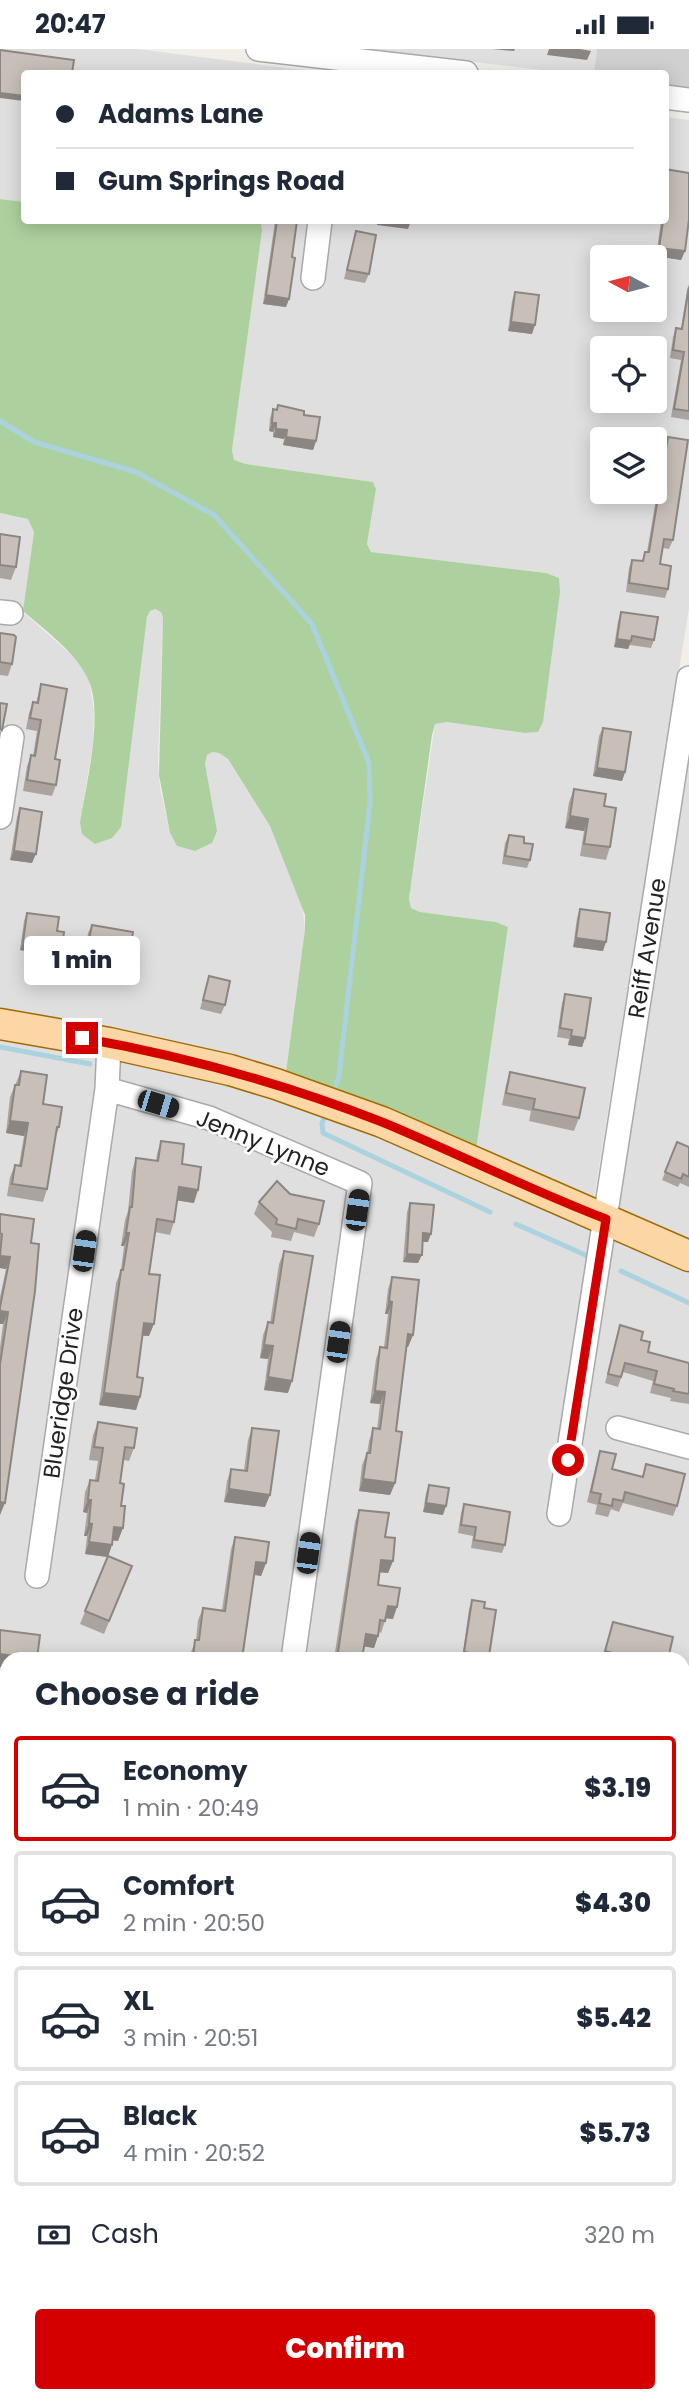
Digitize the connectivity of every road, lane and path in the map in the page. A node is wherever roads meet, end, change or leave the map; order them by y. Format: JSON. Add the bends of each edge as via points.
{"nodes":[{"id":1,"x":258,"y":49,"type":"edge"},
{"id":2,"x":341,"y":66,"type":"edge"},
{"id":3,"x":412,"y":70,"type":"edge"},
{"id":4,"x":669,"y":98,"type":"edge"},
{"id":5,"x":689,"y":100,"type":"edge"},
{"id":6,"x":320,"y":224,"type":"edge"},
{"id":7,"x":313,"y":278,"type":"dead end"},
{"id":8,"x":689,"y":678,"type":"edge"},
{"id":9,"x":12,"y":737,"type":"dead end"},
{"id":10,"x":0,"y":817,"type":"edge"},
{"id":11,"x":0,"y":1024,"type":"edge"},
{"id":12,"x":109,"y":1043,"type":"junction"},
{"id":13,"x":107,"y":1089,"type":"junction"},
{"id":14,"x":606,"y":1219,"type":"junction"},
{"id":15,"x":689,"y":1256,"type":"edge"},
{"id":16,"x":618,"y":1428,"type":"dead end"},
{"id":17,"x":689,"y":1447,"type":"edge"},
{"id":18,"x":559,"y":1514,"type":"dead end"},
{"id":19,"x":37,"y":1576,"type":"dead end"},
{"id":20,"x":294,"y":1652,"type":"edge"}],
"edges":[{"from":1,"to":2,"type":"street"},
{"from":2,"to":3,"type":"street"},
{"from":4,"to":5,"type":"street"},
{"from":6,"to":7,"type":"street"},
{"from":8,"to":14,"type":"street","name":"Reiff Avenue"},
{"from":9,"to":10,"type":"street"},
{"from":11,"to":12,"type":"main road"},
{"from":12,"to":13,"type":"street","name":"Blueridge Drive"},
{"from":12,"to":14,"type":"main road","via":[[288,1088],[382,1122]]},
{"from":13,"to":19,"type":"street","name":"Blueridge Drive"},
{"from":13,"to":20,"type":"street","name":"Jenny Lynne","via":[[209,1118],[360,1183]]},
{"from":14,"to":15,"type":"main road"},
{"from":14,"to":18,"type":"street","name":"Reiff Avenue"},
{"from":16,"to":17,"type":"street"}]}
